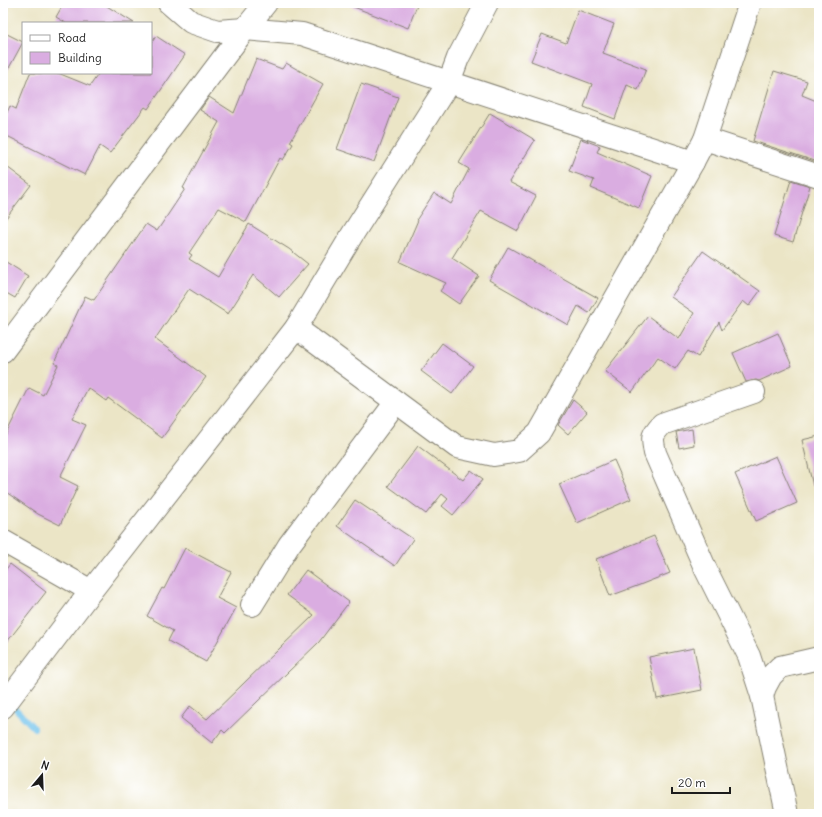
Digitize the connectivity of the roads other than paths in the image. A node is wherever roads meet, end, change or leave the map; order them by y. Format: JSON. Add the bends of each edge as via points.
{"nodes":[{"id":1,"x":169,"y":3,"type":"edge"},
{"id":2,"x":266,"y":3,"type":"edge"},
{"id":3,"x":487,"y":3,"type":"edge"},
{"id":4,"x":750,"y":3,"type":"edge"},
{"id":5,"x":245,"y":29,"type":"junction"},
{"id":6,"x":449,"y":82,"type":"junction"},
{"id":7,"x":705,"y":139,"type":"junction"},
{"id":8,"x":693,"y":162,"type":"junction"},
{"id":9,"x":819,"y":176,"type":"edge"},
{"id":10,"x":296,"y":328,"type":"junction"},
{"id":11,"x":3,"y":351,"type":"edge"},
{"id":12,"x":754,"y":392,"type":"dead end"},
{"id":13,"x":396,"y":402,"type":"junction"},
{"id":14,"x":3,"y":541,"type":"edge"},
{"id":15,"x":91,"y":591,"type":"junction"},
{"id":16,"x":252,"y":605,"type":"dead end"},
{"id":17,"x":749,"y":656,"type":"junction"},
{"id":18,"x":819,"y":658,"type":"edge"},
{"id":19,"x":780,"y":667,"type":"junction"},
{"id":20,"x":762,"y":696,"type":"junction"},
{"id":21,"x":8,"y":701,"type":"edge"},
{"id":22,"x":787,"y":814,"type":"edge"}],
"edges":[{"from":1,"to":5,"type":"street","via":[[191,22],[217,31]]},
{"from":2,"to":5,"type":"street"},
{"from":3,"to":6,"type":"street","via":[[458,58]]},
{"from":4,"to":7,"type":"street"},
{"from":5,"to":6,"type":"street","via":[[302,34]]},
{"from":5,"to":11,"type":"street"},
{"from":6,"to":8,"type":"street"},
{"from":6,"to":10,"type":"street"},
{"from":7,"to":8,"type":"street"},
{"from":7,"to":9,"type":"street"},
{"from":8,"to":13,"type":"street","via":[[539,433],[519,451],[494,455],[457,447]]},
{"from":10,"to":13,"type":"street"},
{"from":10,"to":15,"type":"street"},
{"from":12,"to":17,"type":"street","via":[[662,424],[654,433],[653,443],[655,453],[706,570]]},
{"from":13,"to":16,"type":"street","via":[[289,545]]},
{"from":14,"to":15,"type":"street"},
{"from":15,"to":21,"type":"street"},
{"from":17,"to":19,"type":"street"},
{"from":17,"to":20,"type":"street"},
{"from":18,"to":19,"type":"street"},
{"from":19,"to":20,"type":"street","via":[[771,676]]},
{"from":20,"to":22,"type":"street"}]}
